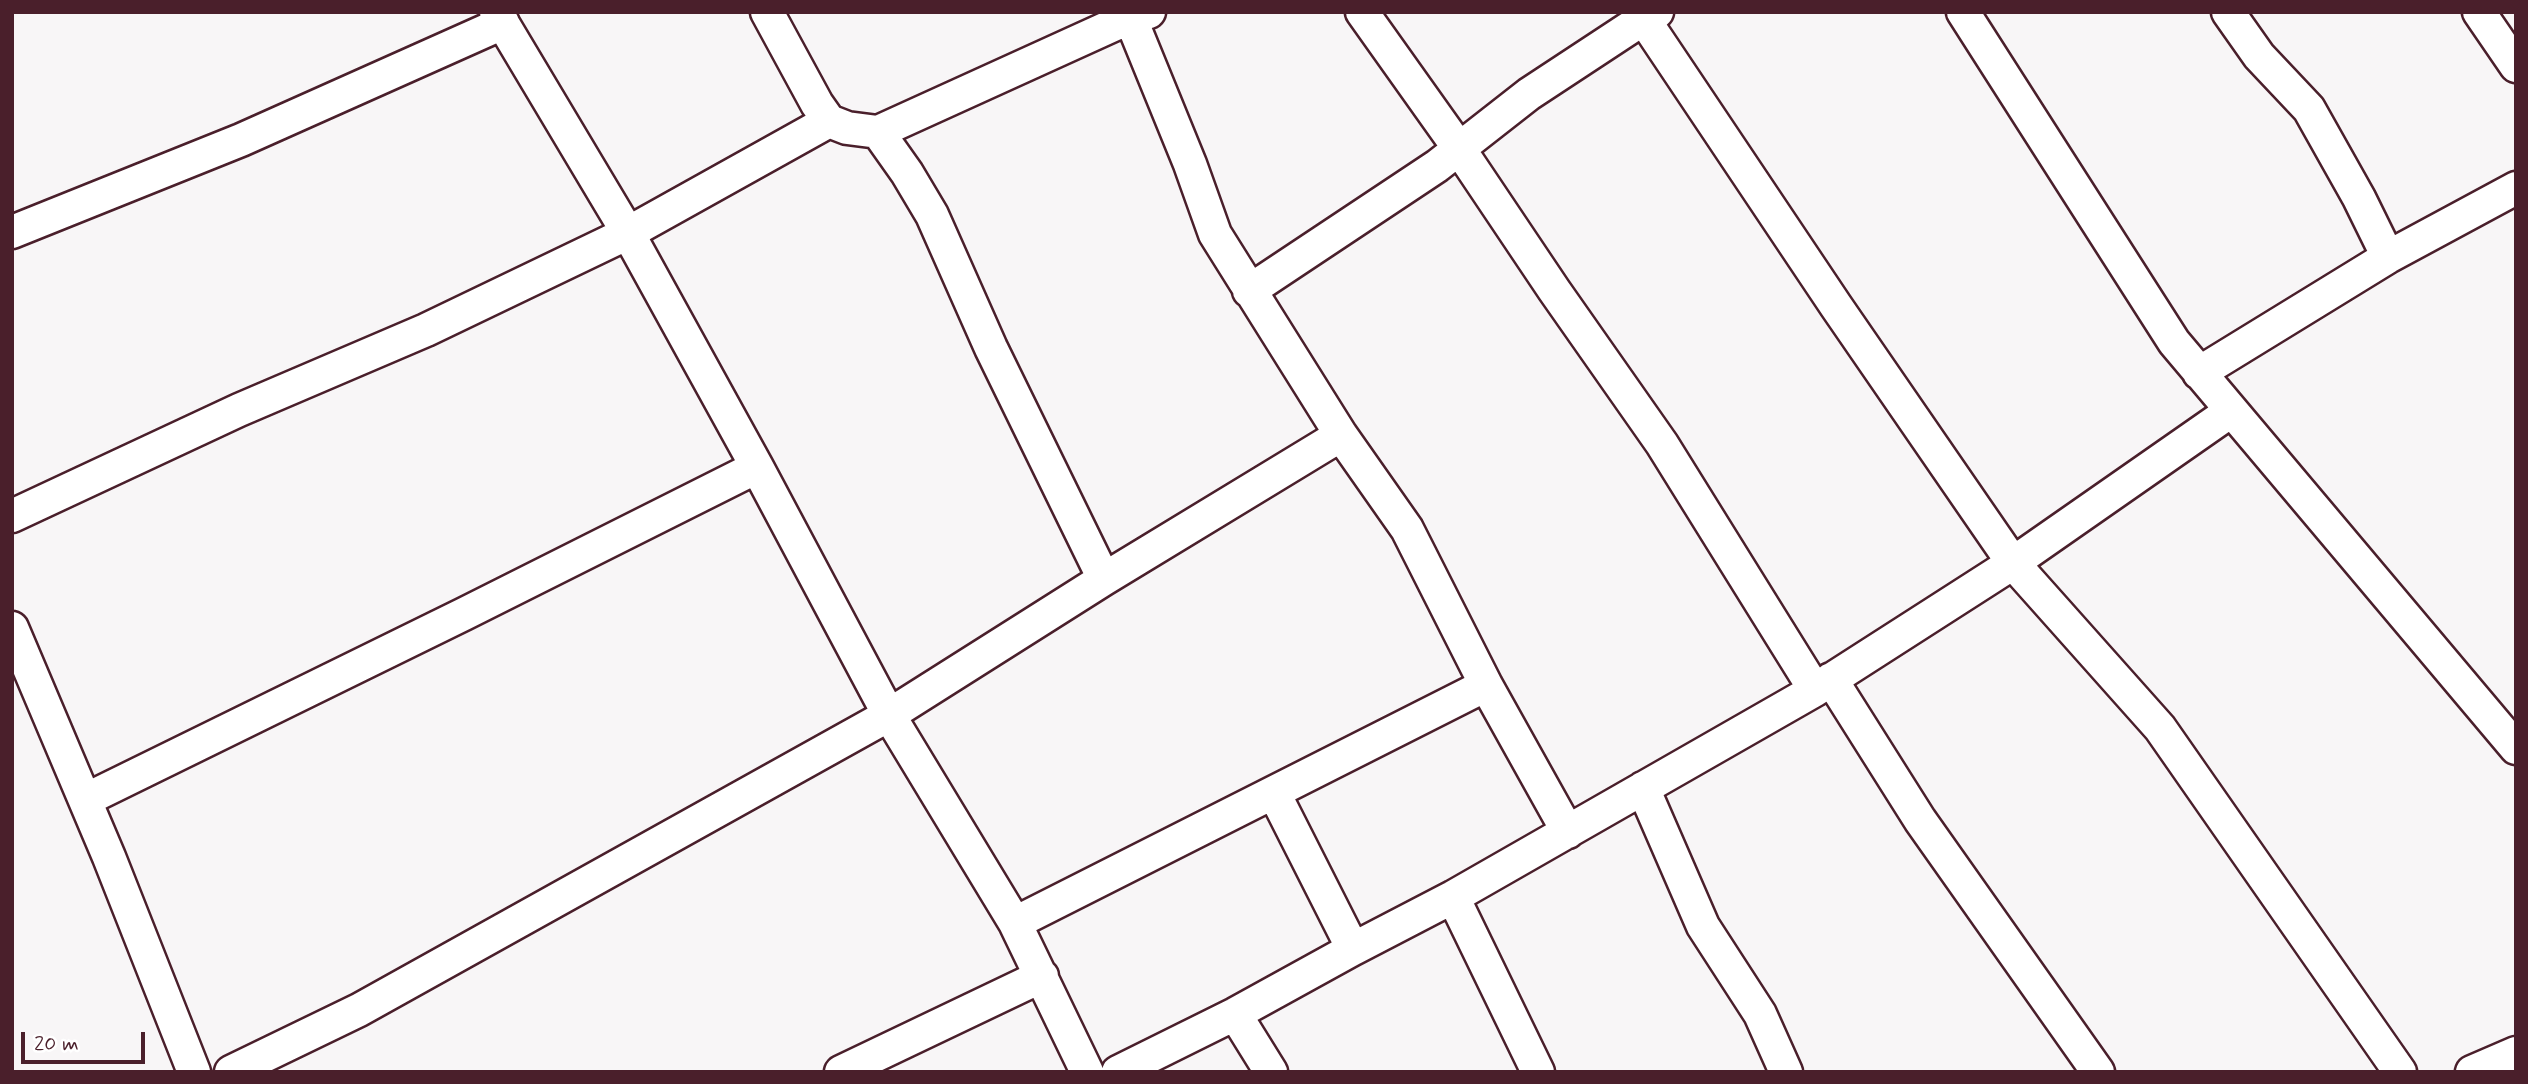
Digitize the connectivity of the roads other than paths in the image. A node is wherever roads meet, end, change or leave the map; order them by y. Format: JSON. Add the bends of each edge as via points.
{"nodes":[{"id":1,"x":767,"y":12,"type":"edge"},
{"id":2,"x":1362,"y":12,"type":"edge"},
{"id":3,"x":1964,"y":12,"type":"edge"},
{"id":4,"x":2228,"y":12,"type":"edge"},
{"id":5,"x":2479,"y":12,"type":"edge"},
{"id":6,"x":1136,"y":14,"type":"edge"},
{"id":7,"x":1646,"y":14,"type":"edge"},
{"id":8,"x":499,"y":18,"type":"edge"},
{"id":9,"x":2516,"y":66,"type":"edge"},
{"id":10,"x":829,"y":121,"type":"junction"},
{"id":11,"x":878,"y":132,"type":"junction"},
{"id":12,"x":1458,"y":147,"type":"junction"},
{"id":13,"x":2516,"y":188,"type":"edge"},
{"id":14,"x":12,"y":232,"type":"edge"},
{"id":15,"x":628,"y":233,"type":"junction"},
{"id":16,"x":2388,"y":257,"type":"junction"},
{"id":17,"x":1249,"y":291,"type":"junction"},
{"id":18,"x":2199,"y":373,"type":"junction"},
{"id":19,"x":2231,"y":411,"type":"junction"},
{"id":20,"x":1341,"y":435,"type":"junction"},
{"id":21,"x":757,"y":467,"type":"junction"},
{"id":22,"x":12,"y":516,"type":"edge"},
{"id":23,"x":2013,"y":563,"type":"junction"},
{"id":24,"x":1104,"y":579,"type":"junction"},
{"id":25,"x":12,"y":628,"type":"edge"},
{"id":26,"x":1823,"y":684,"type":"junction"},
{"id":27,"x":1486,"y":685,"type":"junction"},
{"id":28,"x":889,"y":715,"type":"junction"},
{"id":29,"x":2516,"y":748,"type":"edge"},
{"id":30,"x":1643,"y":788,"type":"junction"},
{"id":31,"x":1274,"y":793,"type":"junction"},
{"id":32,"x":85,"y":800,"type":"junction"},
{"id":33,"x":1568,"y":832,"type":"junction"},
{"id":34,"x":1452,"y":897,"type":"junction"},
{"id":35,"x":1015,"y":923,"type":"junction"},
{"id":36,"x":1353,"y":948,"type":"junction"},
{"id":37,"x":1042,"y":976,"type":"junction"},
{"id":38,"x":1235,"y":1014,"type":"junction"},
{"id":39,"x":2516,"y":1053,"type":"edge"},
{"id":40,"x":194,"y":1072,"type":"edge"},
{"id":41,"x":231,"y":1072,"type":"edge"},
{"id":42,"x":841,"y":1072,"type":"edge"},
{"id":43,"x":1087,"y":1072,"type":"edge"},
{"id":44,"x":1118,"y":1072,"type":"edge"},
{"id":45,"x":1271,"y":1072,"type":"edge"},
{"id":46,"x":1538,"y":1072,"type":"edge"},
{"id":47,"x":1786,"y":1072,"type":"edge"},
{"id":48,"x":2098,"y":1072,"type":"edge"},
{"id":49,"x":2400,"y":1072,"type":"edge"},
{"id":50,"x":2472,"y":1072,"type":"edge"}],
"edges":[{"from":1,"to":10,"type":"street"},
{"from":2,"to":12,"type":"street"},
{"from":3,"to":18,"type":"street","via":[[2174,342]]},
{"from":4,"to":16,"type":"street","via":[[2259,56],[2317,120]]},
{"from":5,"to":9,"type":"street"},
{"from":6,"to":11,"type":"street"},
{"from":6,"to":17,"type":"street","via":[[1215,234]]},
{"from":7,"to":12,"type":"street"},
{"from":7,"to":23,"type":"street"},
{"from":8,"to":14,"type":"street","via":[[241,140]]},
{"from":8,"to":15,"type":"street"},
{"from":10,"to":11,"type":"street"},
{"from":10,"to":15,"type":"street"},
{"from":11,"to":24,"type":"street","via":[[932,215]]},
{"from":12,"to":17,"type":"street","via":[[1437,166]]},
{"from":12,"to":26,"type":"street"},
{"from":13,"to":16,"type":"street"},
{"from":15,"to":21,"type":"street"},
{"from":15,"to":22,"type":"street","via":[[426,330],[239,410]]},
{"from":16,"to":18,"type":"street"},
{"from":17,"to":20,"type":"street"},
{"from":18,"to":19,"type":"street"},
{"from":19,"to":23,"type":"street"},
{"from":19,"to":29,"type":"street"},
{"from":20,"to":24,"type":"street"},
{"from":20,"to":27,"type":"street","via":[[1407,529]]},
{"from":21,"to":28,"type":"street"},
{"from":21,"to":32,"type":"street"},
{"from":23,"to":26,"type":"street"},
{"from":23,"to":49,"type":"street","via":[[2160,728]]},
{"from":24,"to":28,"type":"street"},
{"from":25,"to":32,"type":"street"},
{"from":26,"to":30,"type":"street"},
{"from":26,"to":48,"type":"street"},
{"from":27,"to":31,"type":"street"},
{"from":27,"to":33,"type":"street"},
{"from":28,"to":35,"type":"street"},
{"from":28,"to":41,"type":"street","via":[[359,1010]]},
{"from":30,"to":33,"type":"street"},
{"from":30,"to":47,"type":"street","via":[[1703,926],[1760,1014]]},
{"from":31,"to":35,"type":"street"},
{"from":31,"to":36,"type":"street"},
{"from":32,"to":40,"type":"street"},
{"from":33,"to":34,"type":"street"},
{"from":34,"to":36,"type":"street"},
{"from":34,"to":46,"type":"street"},
{"from":35,"to":37,"type":"street"},
{"from":36,"to":38,"type":"street"},
{"from":37,"to":42,"type":"street"},
{"from":37,"to":43,"type":"street"},
{"from":38,"to":44,"type":"street"},
{"from":38,"to":45,"type":"street"},
{"from":39,"to":50,"type":"street"}]}
